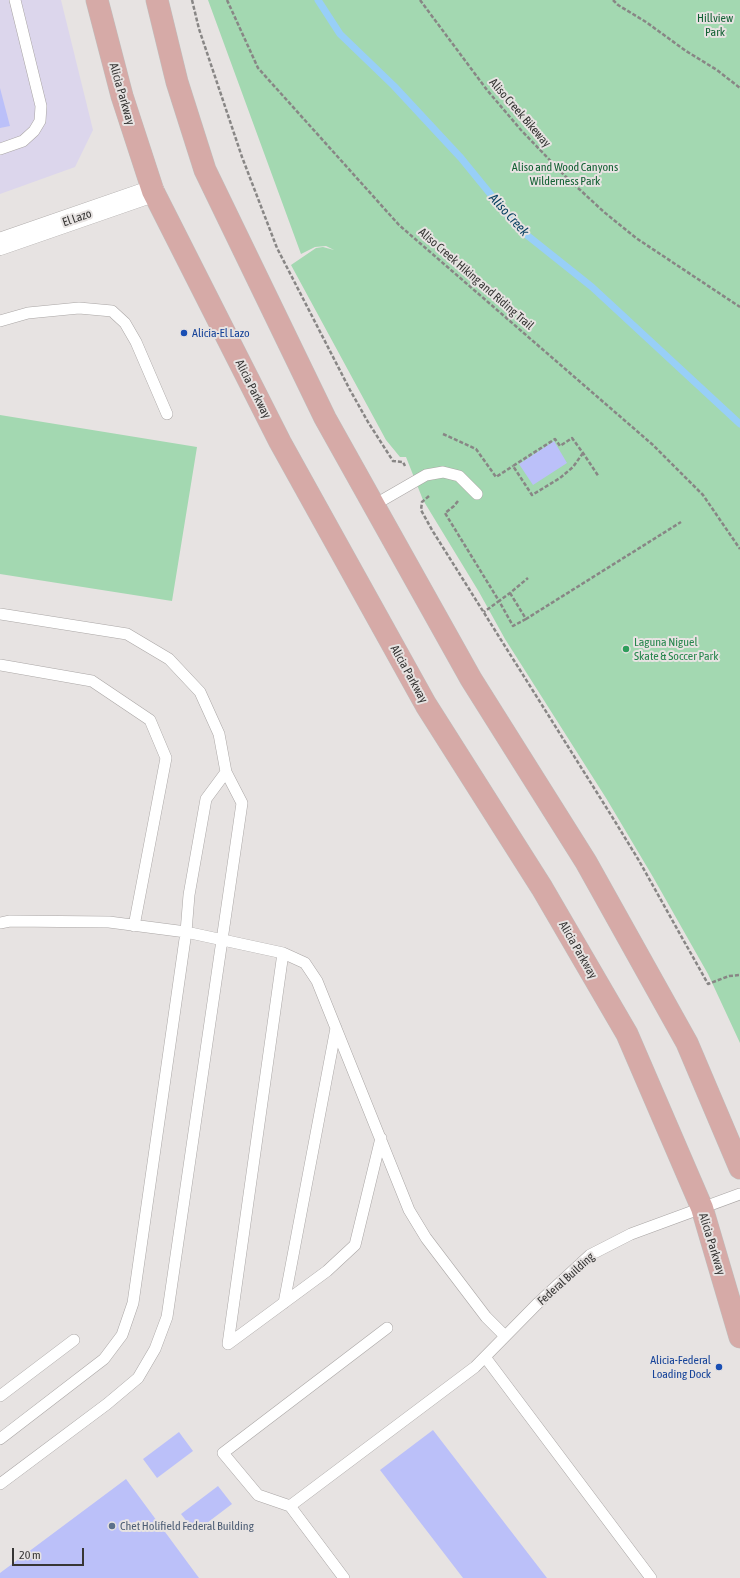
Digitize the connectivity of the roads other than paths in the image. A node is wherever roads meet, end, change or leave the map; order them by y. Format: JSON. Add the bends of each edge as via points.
{"nodes":[{"id":1,"x":15,"y":0,"type":"edge"},
{"id":2,"x":97,"y":0,"type":"edge"},
{"id":3,"x":157,"y":0,"type":"edge"},
{"id":4,"x":0,"y":149,"type":"edge"},
{"id":5,"x":153,"y":192,"type":"junction"},
{"id":6,"x":0,"y":244,"type":"edge"},
{"id":7,"x":0,"y":321,"type":"edge"},
{"id":8,"x":167,"y":414,"type":"dead end"},
{"id":9,"x":477,"y":494,"type":"dead end"},
{"id":10,"x":374,"y":505,"type":"junction"},
{"id":11,"x":0,"y":614,"type":"edge"},
{"id":12,"x":0,"y":665,"type":"edge"},
{"id":13,"x":226,"y":772,"type":"junction"},
{"id":14,"x":0,"y":923,"type":"edge"},
{"id":15,"x":134,"y":926,"type":"junction"},
{"id":16,"x":186,"y":932,"type":"junction"},
{"id":17,"x":223,"y":940,"type":"junction"},
{"id":18,"x":284,"y":953,"type":"junction"},
{"id":19,"x":336,"y":1027,"type":"junction"},
{"id":20,"x":381,"y":1138,"type":"junction"},
{"id":21,"x":740,"y":1168,"type":"edge"},
{"id":22,"x":740,"y":1194,"type":"edge"},
{"id":23,"x":702,"y":1208,"type":"junction"},
{"id":24,"x":284,"y":1303,"type":"junction"},
{"id":25,"x":387,"y":1328,"type":"dead end"},
{"id":26,"x":505,"y":1336,"type":"junction"},
{"id":27,"x":740,"y":1337,"type":"edge"},
{"id":28,"x":74,"y":1340,"type":"dead end"},
{"id":29,"x":485,"y":1357,"type":"junction"},
{"id":30,"x":0,"y":1396,"type":"edge"},
{"id":31,"x":0,"y":1439,"type":"edge"},
{"id":32,"x":0,"y":1484,"type":"edge"},
{"id":33,"x":290,"y":1506,"type":"junction"},
{"id":34,"x":344,"y":1578,"type":"edge"},
{"id":35,"x":651,"y":1578,"type":"edge"}],
"edges":[{"from":1,"to":4,"type":"lane","via":[[41,106],[40,121],[34,131],[22,141]]},
{"from":2,"to":5,"type":"main road","name":"Alicia Parkway","via":[[122,96]]},
{"from":3,"to":10,"type":"main road","via":[[177,82],[205,170],[325,418]]},
{"from":5,"to":6,"type":"street","name":"El Lazo"},
{"from":5,"to":23,"type":"main road","name":"Alicia Parkway","via":[[280,442],[422,698],[542,888],[627,1034]]},
{"from":7,"to":8,"type":"lane","via":[[28,313],[79,308],[112,311],[125,323],[136,342]]},
{"from":9,"to":10,"type":"lane","via":[[459,476],[443,472],[426,475]]},
{"from":10,"to":21,"type":"main road","via":[[471,679],[586,862],[688,1043]]},
{"from":11,"to":13,"type":"lane","via":[[127,634],[169,659],[200,692],[219,734]]},
{"from":12,"to":15,"type":"lane","via":[[92,681],[150,720],[166,758]]},
{"from":13,"to":16,"type":"lane","via":[[206,800],[189,895]]},
{"from":13,"to":17,"type":"lane","via":[[242,803]]},
{"from":14,"to":15,"type":"lane","via":[[109,922]]},
{"from":15,"to":16,"type":"lane"},
{"from":16,"to":17,"type":"lane"},
{"from":16,"to":31,"type":"lane","via":[[133,1303],[122,1335],[104,1359]]},
{"from":17,"to":18,"type":"lane"},
{"from":17,"to":32,"type":"lane","via":[[166,1317],[155,1350],[138,1378]]},
{"from":18,"to":19,"type":"lane","via":[[305,963],[317,981]]},
{"from":18,"to":24,"type":"lane","via":[[228,1344]]},
{"from":19,"to":20,"type":"lane"},
{"from":19,"to":24,"type":"lane"},
{"from":20,"to":24,"type":"lane","via":[[355,1245],[327,1271]]},
{"from":20,"to":26,"type":"lane","via":[[409,1210],[426,1238],[486,1317]]},
{"from":22,"to":23,"type":"lane","name":"Federal Building"},
{"from":23,"to":26,"type":"lane","name":"Federal Building","via":[[631,1234],[590,1255]]},
{"from":23,"to":27,"type":"main road","name":"Alicia Parkway"},
{"from":25,"to":33,"type":"lane","via":[[223,1452],[258,1495]]},
{"from":26,"to":29,"type":"lane","name":"Federal Building"},
{"from":28,"to":30,"type":"lane"},
{"from":29,"to":33,"type":"lane","name":"Federal Building"},
{"from":29,"to":35,"type":"lane"},
{"from":33,"to":34,"type":"lane"}]}
